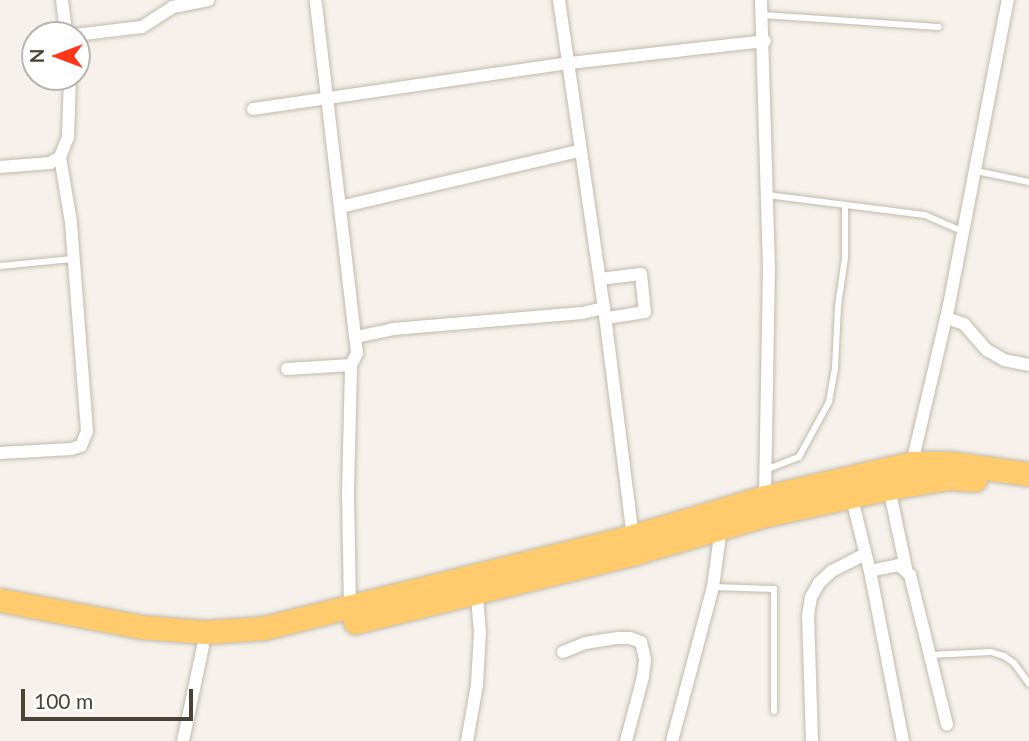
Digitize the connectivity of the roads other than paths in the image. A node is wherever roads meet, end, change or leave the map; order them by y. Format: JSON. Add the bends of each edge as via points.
{"nodes":[{"id":1,"x":62,"y":0,"type":"edge"},
{"id":2,"x":208,"y":0,"type":"edge"},
{"id":3,"x":559,"y":0,"type":"edge"},
{"id":4,"x":761,"y":0,"type":"edge"},
{"id":5,"x":1008,"y":0,"type":"edge"},
{"id":6,"x":316,"y":2,"type":"dead end"},
{"id":7,"x":762,"y":15,"type":"junction"},
{"id":8,"x":64,"y":21,"type":"edge"},
{"id":9,"x":939,"y":27,"type":"dead end"},
{"id":10,"x":91,"y":33,"type":"edge"},
{"id":11,"x":765,"y":41,"type":"junction"},
{"id":12,"x":569,"y":63,"type":"junction"},
{"id":13,"x":70,"y":91,"type":"edge"},
{"id":14,"x":326,"y":98,"type":"junction"},
{"id":15,"x":253,"y":109,"type":"dead end"},
{"id":16,"x":579,"y":151,"type":"junction"},
{"id":17,"x":60,"y":157,"type":"junction"},
{"id":18,"x":0,"y":167,"type":"edge"},
{"id":19,"x":974,"y":170,"type":"junction"},
{"id":20,"x":1029,"y":182,"type":"edge"},
{"id":21,"x":767,"y":195,"type":"junction"},
{"id":22,"x":845,"y":205,"type":"junction"},
{"id":23,"x":340,"y":207,"type":"junction"},
{"id":24,"x":962,"y":231,"type":"junction"},
{"id":25,"x":73,"y":259,"type":"junction"},
{"id":26,"x":0,"y":266,"type":"edge"},
{"id":27,"x":600,"y":279,"type":"junction"},
{"id":28,"x":605,"y":313,"type":"junction"},
{"id":29,"x":946,"y":317,"type":"junction"},
{"id":30,"x":356,"y":337,"type":"junction"},
{"id":31,"x":351,"y":365,"type":"junction"},
{"id":32,"x":1029,"y":365,"type":"edge"},
{"id":33,"x":287,"y":369,"type":"dead end"},
{"id":34,"x":0,"y":453,"type":"edge"},
{"id":35,"x":912,"y":463,"type":"junction"},
{"id":36,"x":765,"y":470,"type":"junction"},
{"id":37,"x":1029,"y":474,"type":"edge"},
{"id":38,"x":890,"y":488,"type":"junction"},
{"id":39,"x":1029,"y":488,"type":"edge"},
{"id":40,"x":851,"y":495,"type":"junction"},
{"id":41,"x":765,"y":498,"type":"junction"},
{"id":42,"x":721,"y":528,"type":"junction"},
{"id":43,"x":633,"y":536,"type":"junction"},
{"id":44,"x":866,"y":554,"type":"junction"},
{"id":45,"x":906,"y":568,"type":"junction"},
{"id":46,"x":870,"y":572,"type":"junction"},
{"id":47,"x":713,"y":587,"type":"junction"},
{"id":48,"x":477,"y":594,"type":"junction"},
{"id":49,"x":0,"y":600,"type":"edge"},
{"id":50,"x":350,"y":608,"type":"junction"},
{"id":51,"x":0,"y":614,"type":"edge"},
{"id":52,"x":203,"y":646,"type":"junction"},
{"id":53,"x":563,"y":652,"type":"dead end"},
{"id":54,"x":930,"y":655,"type":"junction"},
{"id":55,"x":1029,"y":684,"type":"edge"},
{"id":56,"x":774,"y":711,"type":"dead end"},
{"id":57,"x":947,"y":725,"type":"dead end"},
{"id":58,"x":183,"y":741,"type":"edge"},
{"id":59,"x":467,"y":741,"type":"edge"},
{"id":60,"x":626,"y":741,"type":"edge"},
{"id":61,"x":672,"y":741,"type":"edge"},
{"id":62,"x":812,"y":741,"type":"edge"},
{"id":63,"x":903,"y":741,"type":"edge"}],
"edges":[{"from":1,"to":8,"type":"street"},
{"from":2,"to":10,"type":"street","via":[[173,7],[142,27]]},
{"from":3,"to":12,"type":"street"},
{"from":4,"to":7,"type":"street"},
{"from":5,"to":19,"type":"street"},
{"from":6,"to":14,"type":"street"},
{"from":7,"to":9,"type":"lane"},
{"from":7,"to":11,"type":"street"},
{"from":11,"to":12,"type":"street"},
{"from":11,"to":21,"type":"street"},
{"from":12,"to":14,"type":"street"},
{"from":12,"to":16,"type":"street"},
{"from":13,"to":17,"type":"street","via":[[68,137]]},
{"from":14,"to":15,"type":"street"},
{"from":14,"to":23,"type":"street"},
{"from":16,"to":23,"type":"street"},
{"from":16,"to":27,"type":"street"},
{"from":17,"to":18,"type":"street","via":[[50,163]]},
{"from":17,"to":25,"type":"street"},
{"from":19,"to":20,"type":"lane"},
{"from":19,"to":24,"type":"street"},
{"from":21,"to":22,"type":"lane"},
{"from":21,"to":36,"type":"street"},
{"from":22,"to":24,"type":"lane","via":[[925,215]]},
{"from":22,"to":36,"type":"lane","via":[[845,258],[829,402],[799,457]]},
{"from":23,"to":30,"type":"street"},
{"from":24,"to":29,"type":"street"},
{"from":25,"to":26,"type":"lane"},
{"from":25,"to":34,"type":"street","via":[[85,442],[71,449]]},
{"from":27,"to":28,"type":"street"},
{"from":27,"to":28,"type":"street","via":[[641,274],[645,312]]},
{"from":28,"to":30,"type":"street","via":[[393,329]]},
{"from":28,"to":43,"type":"street"},
{"from":29,"to":32,"type":"street","via":[[964,324],[987,350],[1004,360]]},
{"from":29,"to":35,"type":"street"},
{"from":30,"to":31,"type":"street","via":[[357,353]]},
{"from":31,"to":33,"type":"street"},
{"from":31,"to":50,"type":"street"},
{"from":35,"to":37,"type":"highway"},
{"from":35,"to":41,"type":"highway"},
{"from":36,"to":41,"type":"street"},
{"from":38,"to":39,"type":"highway","via":[[949,478]]},
{"from":38,"to":40,"type":"highway"},
{"from":38,"to":45,"type":"street"},
{"from":40,"to":42,"type":"highway"},
{"from":40,"to":44,"type":"street"},
{"from":41,"to":43,"type":"highway"},
{"from":42,"to":47,"type":"street"},
{"from":42,"to":48,"type":"highway"},
{"from":43,"to":50,"type":"highway"},
{"from":44,"to":46,"type":"street"},
{"from":44,"to":62,"type":"street","via":[[832,571],[811,597]]},
{"from":45,"to":46,"type":"street","via":[[899,565]]},
{"from":45,"to":54,"type":"street"},
{"from":46,"to":63,"type":"street"},
{"from":47,"to":56,"type":"lane","via":[[774,589]]},
{"from":47,"to":61,"type":"street"},
{"from":48,"to":52,"type":"highway","via":[[288,638]]},
{"from":48,"to":59,"type":"street","via":[[477,685]]},
{"from":49,"to":50,"type":"highway","via":[[142,627],[205,632],[264,628]]},
{"from":51,"to":52,"type":"highway","via":[[140,640]]},
{"from":52,"to":58,"type":"street"},
{"from":53,"to":60,"type":"street","via":[[601,640],[641,642],[643,677]]},
{"from":54,"to":55,"type":"lane","via":[[991,652],[1014,663]]},
{"from":54,"to":57,"type":"street"}]}
